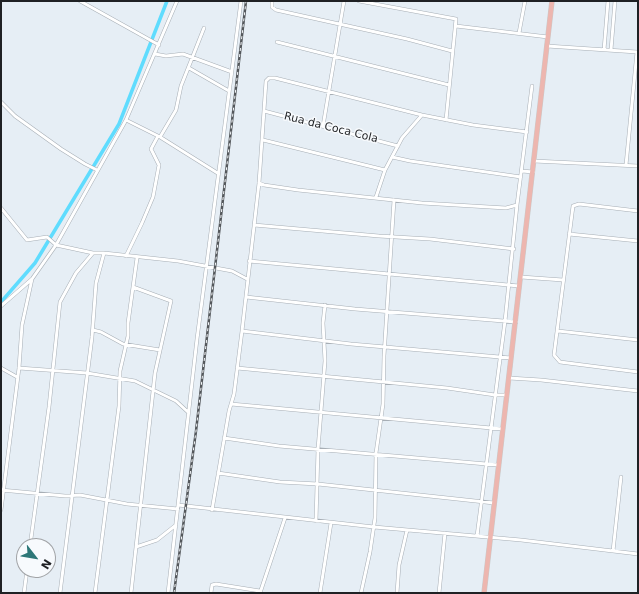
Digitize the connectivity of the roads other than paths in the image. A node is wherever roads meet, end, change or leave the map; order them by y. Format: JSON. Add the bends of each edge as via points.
{"nodes":[{"id":1,"x":80,"y":1,"type":"edge"},
{"id":2,"x":177,"y":1,"type":"edge"},
{"id":3,"x":241,"y":1,"type":"edge"},
{"id":4,"x":272,"y":1,"type":"edge"},
{"id":5,"x":344,"y":1,"type":"edge"},
{"id":6,"x":359,"y":1,"type":"edge"},
{"id":7,"x":525,"y":1,"type":"edge"},
{"id":8,"x":552,"y":1,"type":"edge"},
{"id":9,"x":608,"y":1,"type":"edge"},
{"id":10,"x":615,"y":1,"type":"edge"},
{"id":11,"x":340,"y":23,"type":"junction"},
{"id":12,"x":456,"y":26,"type":"junction"},
{"id":13,"x":204,"y":28,"type":"dead end"},
{"id":14,"x":520,"y":33,"type":"junction"},
{"id":15,"x":548,"y":37,"type":"junction"},
{"id":16,"x":277,"y":42,"type":"dead end"},
{"id":17,"x":159,"y":45,"type":"junction"},
{"id":18,"x":547,"y":46,"type":"junction"},
{"id":19,"x":604,"y":50,"type":"junction"},
{"id":20,"x":611,"y":50,"type":"junction"},
{"id":21,"x":452,"y":51,"type":"junction"},
{"id":22,"x":637,"y":52,"type":"edge"},
{"id":23,"x":155,"y":54,"type":"junction"},
{"id":24,"x":193,"y":58,"type":"junction"},
{"id":25,"x":334,"y":58,"type":"junction"},
{"id":26,"x":189,"y":68,"type":"junction"},
{"id":27,"x":232,"y":72,"type":"junction"},
{"id":28,"x":449,"y":85,"type":"junction"},
{"id":29,"x":532,"y":86,"type":"dead end"},
{"id":30,"x":329,"y":90,"type":"junction"},
{"id":31,"x":229,"y":91,"type":"junction"},
{"id":32,"x":1,"y":102,"type":"edge"},
{"id":33,"x":264,"y":111,"type":"junction"},
{"id":34,"x":422,"y":115,"type":"junction"},
{"id":35,"x":126,"y":120,"type":"junction"},
{"id":36,"x":446,"y":120,"type":"junction"},
{"id":37,"x":323,"y":126,"type":"junction"},
{"id":38,"x":527,"y":132,"type":"junction"},
{"id":39,"x":159,"y":136,"type":"junction"},
{"id":40,"x":263,"y":140,"type":"junction"},
{"id":41,"x":398,"y":146,"type":"junction"},
{"id":42,"x":392,"y":157,"type":"junction"},
{"id":43,"x":534,"y":161,"type":"junction"},
{"id":44,"x":626,"y":165,"type":"junction"},
{"id":45,"x":638,"y":166,"type":"edge"},
{"id":46,"x":97,"y":170,"type":"junction"},
{"id":47,"x":385,"y":170,"type":"junction"},
{"id":48,"x":522,"y":171,"type":"junction"},
{"id":49,"x":532,"y":172,"type":"junction"},
{"id":50,"x":219,"y":174,"type":"junction"},
{"id":51,"x":521,"y":177,"type":"junction"},
{"id":52,"x":259,"y":183,"type":"junction"},
{"id":53,"x":376,"y":198,"type":"junction"},
{"id":54,"x":394,"y":200,"type":"junction"},
{"id":55,"x":517,"y":205,"type":"junction"},
{"id":56,"x":1,"y":208,"type":"edge"},
{"id":57,"x":638,"y":211,"type":"edge"},
{"id":58,"x":254,"y":225,"type":"junction"},
{"id":59,"x":569,"y":234,"type":"junction"},
{"id":60,"x":392,"y":236,"type":"junction"},
{"id":61,"x":638,"y":241,"type":"edge"},
{"id":62,"x":56,"y":245,"type":"junction"},
{"id":63,"x":514,"y":249,"type":"junction"},
{"id":64,"x":104,"y":252,"type":"junction"},
{"id":65,"x":93,"y":253,"type":"junction"},
{"id":66,"x":126,"y":256,"type":"junction"},
{"id":67,"x":137,"y":258,"type":"junction"},
{"id":68,"x":249,"y":261,"type":"junction"},
{"id":69,"x":207,"y":267,"type":"junction"},
{"id":70,"x":390,"y":274,"type":"junction"},
{"id":71,"x":521,"y":277,"type":"junction"},
{"id":72,"x":32,"y":279,"type":"junction"},
{"id":73,"x":248,"y":279,"type":"junction"},
{"id":74,"x":563,"y":280,"type":"junction"},
{"id":75,"x":510,"y":284,"type":"junction"},
{"id":76,"x":519,"y":286,"type":"junction"},
{"id":77,"x":133,"y":288,"type":"junction"},
{"id":78,"x":246,"y":296,"type":"junction"},
{"id":79,"x":325,"y":305,"type":"junction"},
{"id":80,"x":1,"y":306,"type":"edge"},
{"id":81,"x":388,"y":311,"type":"junction"},
{"id":82,"x":505,"y":321,"type":"junction"},
{"id":83,"x":516,"y":322,"type":"junction"},
{"id":84,"x":93,"y":330,"type":"junction"},
{"id":85,"x":242,"y":331,"type":"junction"},
{"id":86,"x":558,"y":331,"type":"junction"},
{"id":87,"x":323,"y":340,"type":"junction"},
{"id":88,"x":638,"y":340,"type":"edge"},
{"id":89,"x":127,"y":345,"type":"junction"},
{"id":90,"x":385,"y":347,"type":"junction"},
{"id":91,"x":160,"y":350,"type":"junction"},
{"id":92,"x":500,"y":357,"type":"junction"},
{"id":93,"x":511,"y":358,"type":"junction"},
{"id":94,"x":1,"y":368,"type":"edge"},
{"id":95,"x":19,"y":368,"type":"junction"},
{"id":96,"x":237,"y":368,"type":"junction"},
{"id":97,"x":53,"y":370,"type":"junction"},
{"id":98,"x":638,"y":372,"type":"edge"},
{"id":99,"x":87,"y":373,"type":"junction"},
{"id":100,"x":120,"y":377,"type":"junction"},
{"id":101,"x":324,"y":377,"type":"junction"},
{"id":102,"x":17,"y":378,"type":"junction"},
{"id":103,"x":509,"y":378,"type":"junction"},
{"id":104,"x":383,"y":383,"type":"junction"},
{"id":105,"x":153,"y":389,"type":"junction"},
{"id":106,"x":638,"y":391,"type":"edge"},
{"id":107,"x":495,"y":395,"type":"junction"},
{"id":108,"x":507,"y":395,"type":"junction"},
{"id":109,"x":231,"y":404,"type":"junction"},
{"id":110,"x":189,"y":413,"type":"junction"},
{"id":111,"x":321,"y":413,"type":"junction"},
{"id":112,"x":381,"y":418,"type":"junction"},
{"id":113,"x":491,"y":428,"type":"junction"},
{"id":114,"x":502,"y":429,"type":"junction"},
{"id":115,"x":224,"y":438,"type":"junction"},
{"id":116,"x":318,"y":449,"type":"junction"},
{"id":117,"x":376,"y":453,"type":"junction"},
{"id":118,"x":486,"y":464,"type":"junction"},
{"id":119,"x":498,"y":465,"type":"junction"},
{"id":120,"x":218,"y":473,"type":"junction"},
{"id":121,"x":621,"y":477,"type":"dead end"},
{"id":122,"x":318,"y":484,"type":"junction"},
{"id":123,"x":2,"y":490,"type":"edge"},
{"id":124,"x":376,"y":490,"type":"junction"},
{"id":125,"x":38,"y":492,"type":"junction"},
{"id":126,"x":72,"y":496,"type":"junction"},
{"id":127,"x":107,"y":499,"type":"junction"},
{"id":128,"x":481,"y":502,"type":"junction"},
{"id":129,"x":494,"y":503,"type":"junction"},
{"id":130,"x":141,"y":504,"type":"junction"},
{"id":131,"x":178,"y":507,"type":"junction"},
{"id":132,"x":1,"y":510,"type":"edge"},
{"id":133,"x":212,"y":510,"type":"junction"},
{"id":134,"x":285,"y":518,"type":"junction"},
{"id":135,"x":316,"y":521,"type":"junction"},
{"id":136,"x":331,"y":522,"type":"junction"},
{"id":137,"x":176,"y":525,"type":"junction"},
{"id":138,"x":374,"y":527,"type":"junction"},
{"id":139,"x":407,"y":530,"type":"junction"},
{"id":140,"x":444,"y":533,"type":"junction"},
{"id":141,"x":476,"y":536,"type":"junction"},
{"id":142,"x":31,"y":538,"type":"edge"},
{"id":143,"x":490,"y":538,"type":"junction"},
{"id":144,"x":136,"y":547,"type":"junction"},
{"id":145,"x":613,"y":551,"type":"junction"},
{"id":146,"x":638,"y":554,"type":"edge"},
{"id":147,"x":26,"y":578,"type":"edge"},
{"id":148,"x":260,"y":592,"type":"edge"},
{"id":149,"x":24,"y":593,"type":"edge"},
{"id":150,"x":60,"y":593,"type":"edge"},
{"id":151,"x":95,"y":593,"type":"edge"},
{"id":152,"x":131,"y":593,"type":"edge"},
{"id":153,"x":168,"y":593,"type":"edge"},
{"id":154,"x":211,"y":593,"type":"edge"},
{"id":155,"x":320,"y":593,"type":"edge"},
{"id":156,"x":360,"y":593,"type":"edge"},
{"id":157,"x":397,"y":593,"type":"edge"},
{"id":158,"x":439,"y":593,"type":"edge"},
{"id":159,"x":484,"y":593,"type":"edge"}],
"edges":[{"from":1,"to":17,"type":"street"},
{"from":2,"to":17,"type":"street"},
{"from":3,"to":27,"type":"street"},
{"from":4,"to":11,"type":"street","via":[[272,7],[276,10]]},
{"from":5,"to":11,"type":"street"},
{"from":6,"to":12,"type":"street","via":[[455,18]]},
{"from":7,"to":14,"type":"street"},
{"from":8,"to":15,"type":"main road"},
{"from":9,"to":19,"type":"street"},
{"from":10,"to":20,"type":"street"},
{"from":11,"to":21,"type":"street"},
{"from":11,"to":25,"type":"street"},
{"from":12,"to":14,"type":"street"},
{"from":12,"to":21,"type":"street"},
{"from":13,"to":24,"type":"street"},
{"from":14,"to":15,"type":"street"},
{"from":15,"to":18,"type":"main road"},
{"from":16,"to":25,"type":"street"},
{"from":17,"to":23,"type":"street"},
{"from":18,"to":19,"type":"street"},
{"from":18,"to":43,"type":"main road"},
{"from":19,"to":20,"type":"street"},
{"from":20,"to":22,"type":"street"},
{"from":21,"to":28,"type":"street"},
{"from":22,"to":44,"type":"street"},
{"from":23,"to":24,"type":"street","via":[[166,56],[180,53]]},
{"from":23,"to":35,"type":"street"},
{"from":24,"to":26,"type":"street"},
{"from":24,"to":27,"type":"street"},
{"from":25,"to":28,"type":"street"},
{"from":25,"to":30,"type":"street"},
{"from":26,"to":31,"type":"street"},
{"from":26,"to":39,"type":"street","via":[[181,86],[176,110]]},
{"from":27,"to":31,"type":"street"},
{"from":28,"to":36,"type":"street"},
{"from":29,"to":38,"type":"street"},
{"from":30,"to":33,"type":"street","via":[[269,78],[266,81]]},
{"from":30,"to":34,"type":"street"},
{"from":30,"to":37,"type":"street"},
{"from":31,"to":50,"type":"street"},
{"from":32,"to":46,"type":"street","via":[[15,116],[61,150]]},
{"from":33,"to":37,"type":"street","name":"Rua da Coca Cola"},
{"from":33,"to":40,"type":"street"},
{"from":34,"to":36,"type":"street"},
{"from":34,"to":41,"type":"street","via":[[406,132]]},
{"from":35,"to":39,"type":"street"},
{"from":35,"to":46,"type":"street"},
{"from":36,"to":38,"type":"street"},
{"from":37,"to":41,"type":"street","name":"Rua da Coca Cola"},
{"from":38,"to":48,"type":"street"},
{"from":39,"to":50,"type":"street"},
{"from":39,"to":66,"type":"street","via":[[151,148],[159,165],[152,199]]},
{"from":40,"to":47,"type":"street"},
{"from":40,"to":52,"type":"street"},
{"from":41,"to":42,"type":"street"},
{"from":42,"to":47,"type":"street"},
{"from":42,"to":51,"type":"street"},
{"from":43,"to":44,"type":"street"},
{"from":43,"to":49,"type":"main road"},
{"from":44,"to":45,"type":"street"},
{"from":46,"to":62,"type":"street"},
{"from":47,"to":53,"type":"street"},
{"from":48,"to":49,"type":"street"},
{"from":48,"to":51,"type":"street"},
{"from":49,"to":71,"type":"main road"},
{"from":50,"to":69,"type":"street"},
{"from":51,"to":55,"type":"street"},
{"from":52,"to":53,"type":"street","via":[[264,186]]},
{"from":52,"to":58,"type":"street"},
{"from":53,"to":54,"type":"street"},
{"from":54,"to":55,"type":"street","via":[[476,207],[506,208]]},
{"from":54,"to":60,"type":"street"},
{"from":55,"to":63,"type":"street"},
{"from":56,"to":62,"type":"street","via":[[26,240],[45,237]]},
{"from":57,"to":59,"type":"street","via":[[574,205]]},
{"from":58,"to":60,"type":"street"},
{"from":58,"to":68,"type":"street"},
{"from":59,"to":61,"type":"street"},
{"from":59,"to":74,"type":"street"},
{"from":60,"to":63,"type":"street"},
{"from":60,"to":70,"type":"street"},
{"from":62,"to":65,"type":"street"},
{"from":62,"to":72,"type":"street"},
{"from":63,"to":75,"type":"street"},
{"from":64,"to":65,"type":"street"},
{"from":64,"to":66,"type":"street"},
{"from":64,"to":84,"type":"street","via":[[96,283]]},
{"from":65,"to":97,"type":"street","via":[[76,273],[60,302]]},
{"from":66,"to":67,"type":"street"},
{"from":67,"to":69,"type":"street","via":[[178,261]]},
{"from":67,"to":77,"type":"street"},
{"from":68,"to":70,"type":"street"},
{"from":68,"to":73,"type":"street"},
{"from":69,"to":73,"type":"street","via":[[232,271]]},
{"from":69,"to":110,"type":"street"},
{"from":70,"to":75,"type":"street"},
{"from":70,"to":81,"type":"street"},
{"from":71,"to":74,"type":"street"},
{"from":71,"to":76,"type":"main road"},
{"from":72,"to":80,"type":"street"},
{"from":72,"to":95,"type":"street","via":[[22,326]]},
{"from":73,"to":78,"type":"street"},
{"from":74,"to":86,"type":"street"},
{"from":75,"to":76,"type":"street"},
{"from":75,"to":82,"type":"street"},
{"from":76,"to":83,"type":"main road"},
{"from":77,"to":89,"type":"street"},
{"from":77,"to":91,"type":"street","via":[[171,300]]},
{"from":78,"to":79,"type":"street"},
{"from":78,"to":85,"type":"street"},
{"from":79,"to":81,"type":"street"},
{"from":79,"to":87,"type":"street"},
{"from":81,"to":82,"type":"street"},
{"from":81,"to":90,"type":"street"},
{"from":82,"to":83,"type":"street"},
{"from":82,"to":92,"type":"street"},
{"from":83,"to":93,"type":"main road"},
{"from":84,"to":89,"type":"street"},
{"from":84,"to":99,"type":"street"},
{"from":85,"to":87,"type":"street"},
{"from":85,"to":96,"type":"street"},
{"from":86,"to":88,"type":"street"},
{"from":86,"to":98,"type":"street","via":[[554,355],[560,362]]},
{"from":87,"to":90,"type":"street"},
{"from":87,"to":101,"type":"street"},
{"from":89,"to":91,"type":"street"},
{"from":89,"to":100,"type":"street"},
{"from":90,"to":92,"type":"street"},
{"from":90,"to":104,"type":"street"},
{"from":91,"to":105,"type":"street"},
{"from":92,"to":93,"type":"street"},
{"from":92,"to":107,"type":"street"},
{"from":93,"to":103,"type":"main road"},
{"from":94,"to":102,"type":"street"},
{"from":95,"to":97,"type":"street"},
{"from":95,"to":102,"type":"street"},
{"from":96,"to":101,"type":"street"},
{"from":96,"to":109,"type":"street"},
{"from":97,"to":99,"type":"street"},
{"from":97,"to":125,"type":"street"},
{"from":99,"to":100,"type":"street"},
{"from":99,"to":126,"type":"street"},
{"from":100,"to":105,"type":"street"},
{"from":100,"to":127,"type":"street","via":[[119,406]]},
{"from":101,"to":104,"type":"street"},
{"from":101,"to":111,"type":"street"},
{"from":102,"to":123,"type":"street"},
{"from":103,"to":106,"type":"street"},
{"from":103,"to":108,"type":"main road"},
{"from":104,"to":107,"type":"street"},
{"from":104,"to":112,"type":"street","via":[[384,404]]},
{"from":105,"to":110,"type":"street","via":[[176,400]]},
{"from":105,"to":130,"type":"street"},
{"from":107,"to":108,"type":"street"},
{"from":107,"to":113,"type":"street"},
{"from":108,"to":114,"type":"main road"},
{"from":109,"to":111,"type":"street"},
{"from":109,"to":115,"type":"street"},
{"from":110,"to":131,"type":"street"},
{"from":111,"to":112,"type":"street"},
{"from":111,"to":116,"type":"street"},
{"from":112,"to":113,"type":"street"},
{"from":112,"to":117,"type":"street"},
{"from":113,"to":114,"type":"street"},
{"from":113,"to":118,"type":"street"},
{"from":114,"to":119,"type":"main road"},
{"from":115,"to":116,"type":"street"},
{"from":115,"to":120,"type":"street"},
{"from":116,"to":117,"type":"street"},
{"from":116,"to":122,"type":"street"},
{"from":117,"to":118,"type":"street"},
{"from":117,"to":124,"type":"street"},
{"from":118,"to":119,"type":"street"},
{"from":118,"to":128,"type":"street"},
{"from":119,"to":129,"type":"main road"},
{"from":120,"to":122,"type":"street","via":[[280,482]]},
{"from":120,"to":133,"type":"street"},
{"from":121,"to":145,"type":"street"},
{"from":122,"to":124,"type":"street"},
{"from":122,"to":135,"type":"street"},
{"from":123,"to":125,"type":"street"},
{"from":123,"to":132,"type":"street"},
{"from":124,"to":128,"type":"street"},
{"from":124,"to":138,"type":"street"},
{"from":125,"to":126,"type":"street"},
{"from":125,"to":142,"type":"street"},
{"from":126,"to":127,"type":"street"},
{"from":126,"to":150,"type":"street"},
{"from":127,"to":130,"type":"street"},
{"from":127,"to":151,"type":"street"},
{"from":128,"to":129,"type":"street"},
{"from":128,"to":141,"type":"street"},
{"from":129,"to":143,"type":"main road"},
{"from":130,"to":131,"type":"street"},
{"from":130,"to":144,"type":"street"},
{"from":131,"to":133,"type":"street"},
{"from":131,"to":137,"type":"street"},
{"from":133,"to":134,"type":"street"},
{"from":134,"to":135,"type":"street"},
{"from":134,"to":148,"type":"street"},
{"from":135,"to":136,"type":"street"},
{"from":136,"to":138,"type":"street"},
{"from":136,"to":155,"type":"street"},
{"from":137,"to":144,"type":"street","via":[[157,540]]},
{"from":137,"to":153,"type":"street"},
{"from":138,"to":139,"type":"street"},
{"from":138,"to":156,"type":"street"},
{"from":139,"to":140,"type":"street"},
{"from":139,"to":157,"type":"street","via":[[399,565]]},
{"from":140,"to":141,"type":"street"},
{"from":140,"to":158,"type":"street"},
{"from":141,"to":143,"type":"street"},
{"from":143,"to":145,"type":"street"},
{"from":143,"to":159,"type":"main road"},
{"from":144,"to":152,"type":"street"},
{"from":145,"to":146,"type":"street"},
{"from":147,"to":149,"type":"street"},
{"from":148,"to":154,"type":"street","via":[[216,584],[212,585]]}]}
